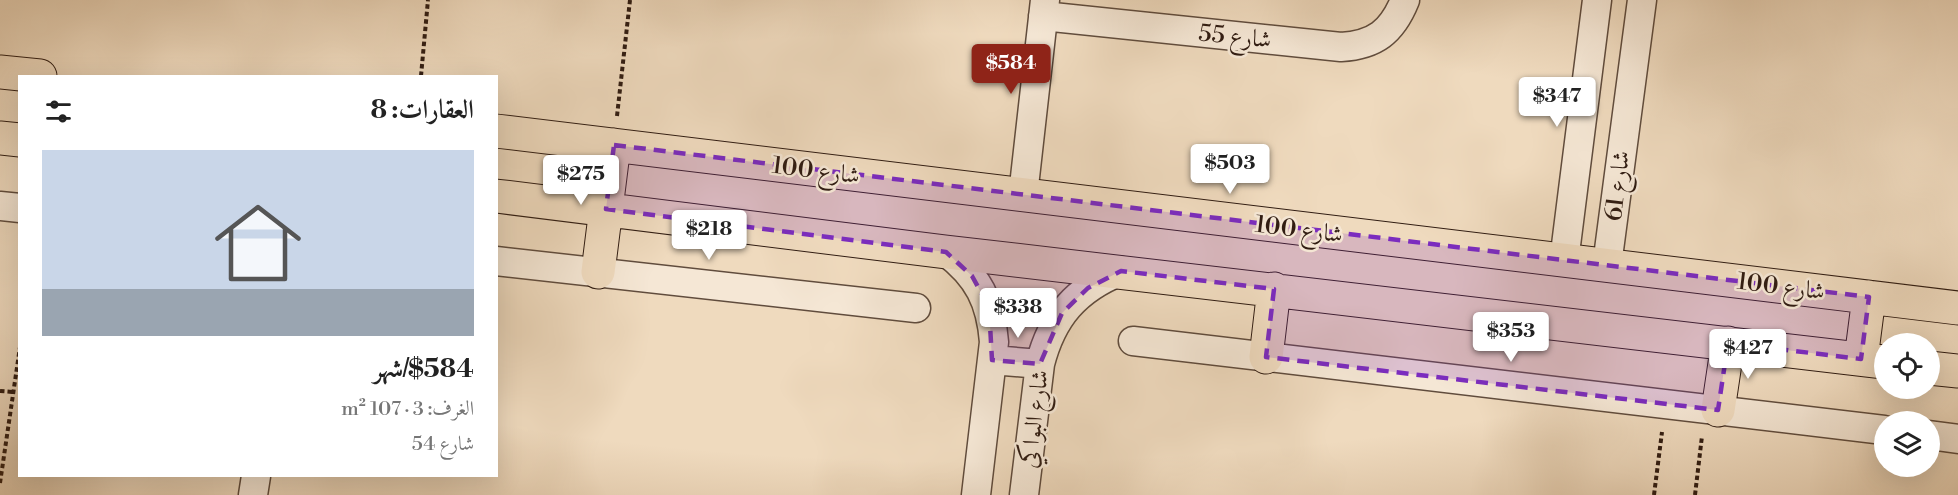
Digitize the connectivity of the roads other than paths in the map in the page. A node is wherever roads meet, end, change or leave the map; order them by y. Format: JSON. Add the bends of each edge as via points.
{"nodes":[{"id":1,"x":1405,"y":0,"type":"edge"},
{"id":2,"x":1597,"y":0,"type":"edge"},
{"id":3,"x":1641,"y":0,"type":"edge"},
{"id":4,"x":1044,"y":8,"type":"edge"},
{"id":5,"x":0,"y":72,"type":"edge"},
{"id":6,"x":30,"y":75,"type":"edge"},
{"id":7,"x":498,"y":131,"type":"edge"},
{"id":8,"x":0,"y":138,"type":"edge"},
{"id":9,"x":18,"y":140,"type":"edge"},
{"id":10,"x":614,"y":146,"type":"junction"},
{"id":11,"x":1023,"y":195,"type":"junction"},
{"id":12,"x":498,"y":196,"type":"edge"},
{"id":13,"x":0,"y":206,"type":"edge"},
{"id":14,"x":18,"y":208,"type":"edge"},
{"id":15,"x":606,"y":209,"type":"junction"},
{"id":16,"x":946,"y":252,"type":"junction"},
{"id":17,"x":498,"y":261,"type":"edge"},
{"id":18,"x":1564,"y":261,"type":"junction"},
{"id":19,"x":1607,"y":265,"type":"junction"},
{"id":20,"x":1121,"y":271,"type":"junction"},
{"id":21,"x":598,"y":272,"type":"junction"},
{"id":22,"x":1275,"y":289,"type":"junction"},
{"id":23,"x":1869,"y":297,"type":"junction"},
{"id":24,"x":916,"y":308,"type":"dead end"},
{"id":25,"x":1958,"y":308,"type":"edge"},
{"id":26,"x":1133,"y":341,"type":"dead end"},
{"id":27,"x":1728,"y":343,"type":"junction"},
{"id":28,"x":1266,"y":357,"type":"junction"},
{"id":29,"x":992,"y":360,"type":"junction"},
{"id":30,"x":1873,"y":361,"type":"edge"},
{"id":31,"x":1040,"y":364,"type":"junction"},
{"id":32,"x":1940,"y":369,"type":"edge"},
{"id":33,"x":1958,"y":371,"type":"edge"},
{"id":34,"x":1712,"y":410,"type":"junction"},
{"id":35,"x":1874,"y":429,"type":"edge"},
{"id":36,"x":1940,"y":437,"type":"edge"},
{"id":37,"x":1958,"y":439,"type":"edge"},
{"id":38,"x":256,"y":477,"type":"edge"},
{"id":39,"x":253,"y":495,"type":"edge"},
{"id":40,"x":976,"y":495,"type":"edge"},
{"id":41,"x":1024,"y":495,"type":"edge"}],
"edges":[{"from":1,"to":4,"type":"street","name":"شارع 55","via":[[1399,16],[1375,40],[1341,47]]},
{"from":2,"to":18,"type":"street","name":"شارع 61"},
{"from":3,"to":19,"type":"street","name":"شارع 61"},
{"from":4,"to":11,"type":"street"},
{"from":5,"to":6,"type":"main road"},
{"from":7,"to":10,"type":"main road","name":"شارع 100"},
{"from":8,"to":9,"type":"main road"},
{"from":10,"to":11,"type":"main road","name":"شارع 100"},
{"from":10,"to":15,"type":"main road"},
{"from":11,"to":18,"type":"main road","name":"شارع 100"},
{"from":12,"to":15,"type":"main road"},
{"from":13,"to":14,"type":"street"},
{"from":15,"to":16,"type":"main road"},
{"from":15,"to":21,"type":"main road"},
{"from":16,"to":20,"type":"main road"},
{"from":16,"to":29,"type":"street","name":"شارع البواكي","via":[[972,276],[989,307],[993,324]]},
{"from":17,"to":21,"type":"street"},
{"from":18,"to":19,"type":"main road","name":"شارع 100"},
{"from":19,"to":23,"type":"main road","name":"شارع 100"},
{"from":20,"to":22,"type":"main road"},
{"from":20,"to":31,"type":"street","name":"شارع البواكي","via":[[1074,299],[1062,313]]},
{"from":21,"to":24,"type":"street"},
{"from":22,"to":27,"type":"main road"},
{"from":22,"to":28,"type":"main road"},
{"from":23,"to":25,"type":"main road","name":"شارع 100"},
{"from":23,"to":30,"type":"main road"},
{"from":26,"to":28,"type":"street"},
{"from":27,"to":30,"type":"main road"},
{"from":27,"to":34,"type":"main road"},
{"from":28,"to":34,"type":"street"},
{"from":29,"to":31,"type":"street"},
{"from":29,"to":40,"type":"street","name":"شارع البواكي"},
{"from":31,"to":41,"type":"street","name":"شارع البواكي"},
{"from":32,"to":33,"type":"main road"},
{"from":34,"to":35,"type":"street"},
{"from":36,"to":37,"type":"street"},
{"from":38,"to":39,"type":"street"}]}
